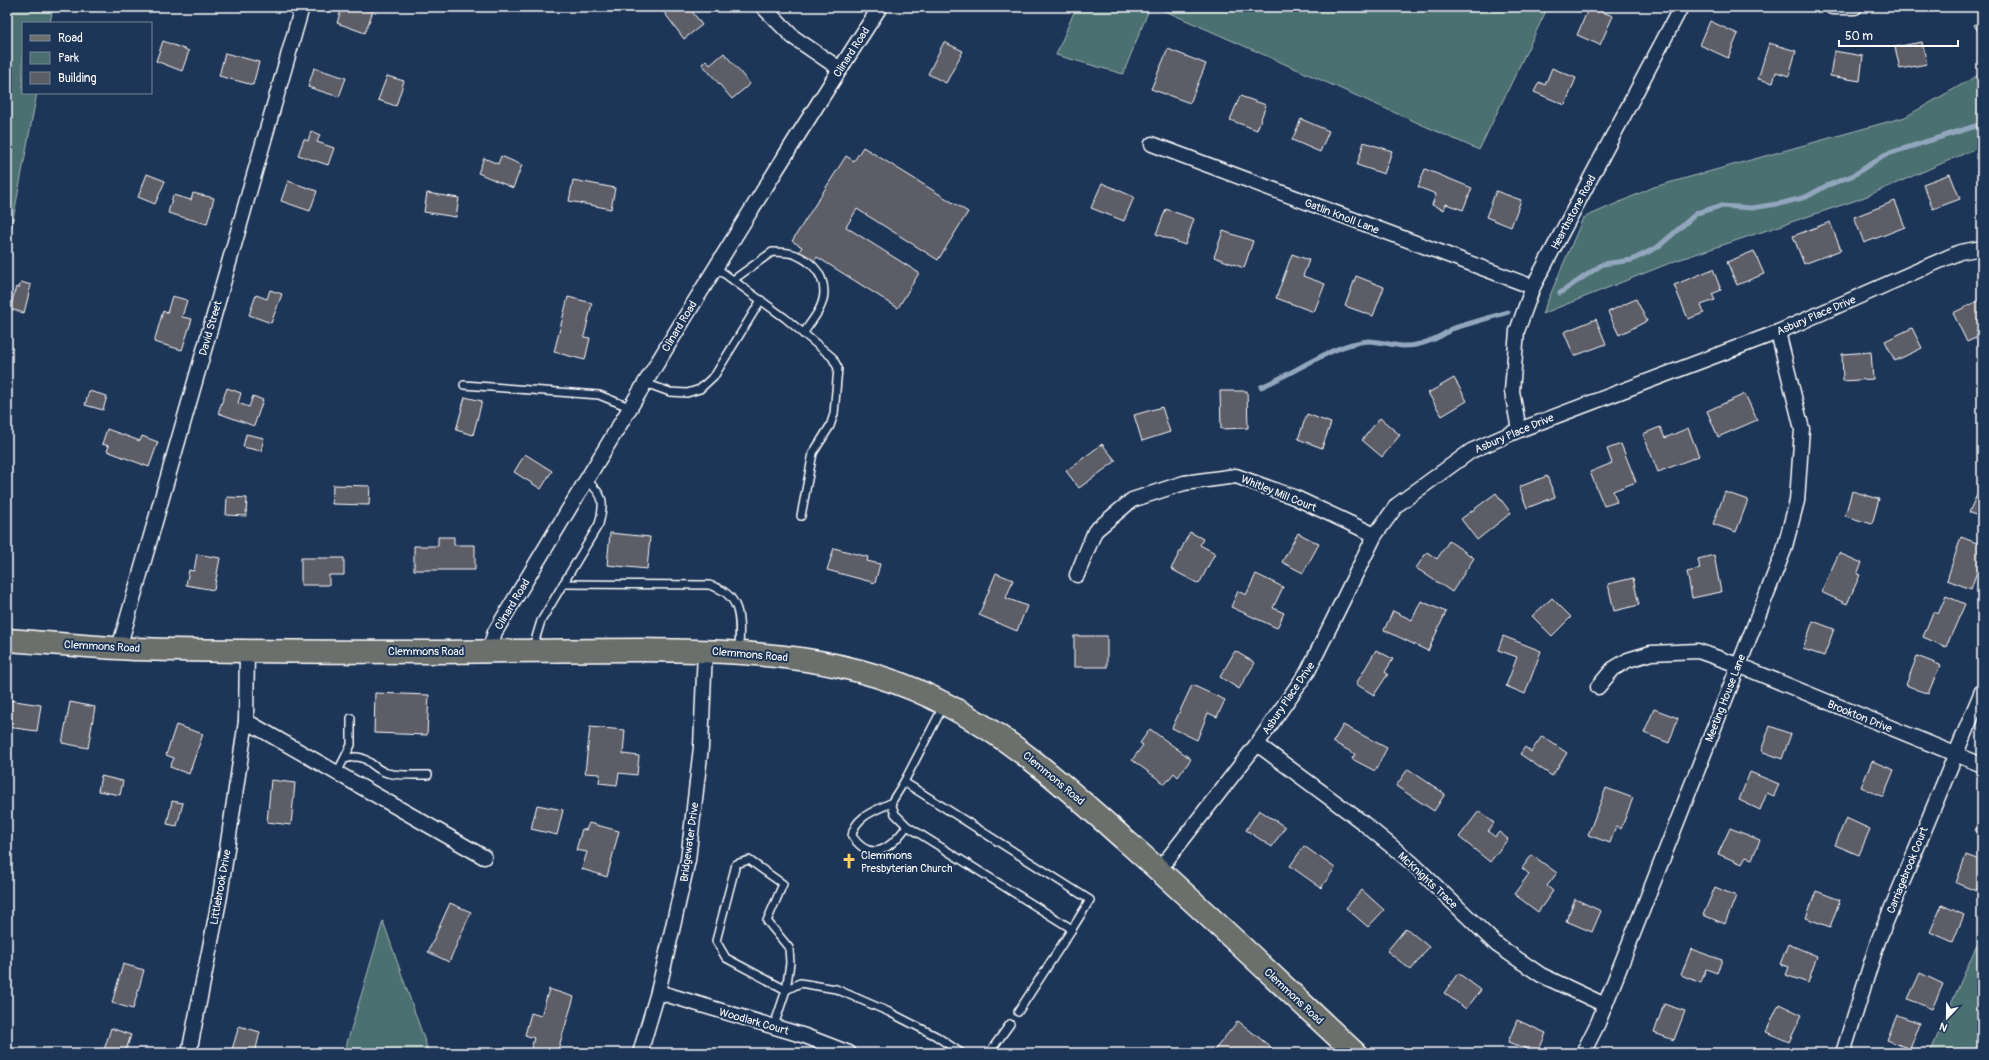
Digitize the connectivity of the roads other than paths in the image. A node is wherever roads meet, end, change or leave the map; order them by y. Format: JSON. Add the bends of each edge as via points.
{"nodes":[{"id":1,"x":302,"y":7,"type":"edge"},
{"id":2,"x":763,"y":7,"type":"edge"},
{"id":3,"x":880,"y":7,"type":"edge"},
{"id":4,"x":1681,"y":7,"type":"edge"},
{"id":5,"x":1832,"y":7,"type":"edge"},
{"id":6,"x":1855,"y":7,"type":"edge"},
{"id":7,"x":840,"y":69,"type":"junction"},
{"id":8,"x":1152,"y":144,"type":"dead end"},
{"id":9,"x":1982,"y":248,"type":"edge"},
{"id":10,"x":715,"y":266,"type":"junction"},
{"id":11,"x":733,"y":280,"type":"junction"},
{"id":12,"x":1533,"y":287,"type":"junction"},
{"id":13,"x":761,"y":300,"type":"junction"},
{"id":14,"x":1778,"y":332,"type":"junction"},
{"id":15,"x":803,"y":334,"type":"junction"},
{"id":16,"x":645,"y":383,"type":"junction"},
{"id":17,"x":464,"y":385,"type":"dead end"},
{"id":18,"x":629,"y":407,"type":"junction"},
{"id":19,"x":1518,"y":430,"type":"junction"},
{"id":20,"x":586,"y":480,"type":"junction"},
{"id":21,"x":801,"y":516,"type":"dead end"},
{"id":22,"x":1375,"y":535,"type":"junction"},
{"id":23,"x":1077,"y":575,"type":"dead end"},
{"id":24,"x":563,"y":584,"type":"junction"},
{"id":25,"x":7,"y":640,"type":"edge"},
{"id":26,"x":119,"y":648,"type":"junction"},
{"id":27,"x":247,"y":650,"type":"junction"},
{"id":28,"x":705,"y":650,"type":"junction"},
{"id":29,"x":489,"y":651,"type":"junction"},
{"id":30,"x":532,"y":651,"type":"junction"},
{"id":31,"x":738,"y":652,"type":"junction"},
{"id":32,"x":1738,"y":665,"type":"junction"},
{"id":33,"x":1598,"y":687,"type":"dead end"},
{"id":34,"x":1982,"y":691,"type":"edge"},
{"id":35,"x":945,"y":703,"type":"junction"},
{"id":36,"x":351,"y":718,"type":"dead end"},
{"id":37,"x":246,"y":721,"type":"junction"},
{"id":38,"x":1257,"y":744,"type":"junction"},
{"id":39,"x":1955,"y":755,"type":"junction"},
{"id":40,"x":345,"y":758,"type":"junction"},
{"id":41,"x":1982,"y":765,"type":"edge"},
{"id":42,"x":337,"y":773,"type":"junction"},
{"id":43,"x":428,"y":775,"type":"dead end"},
{"id":44,"x":904,"y":782,"type":"junction"},
{"id":45,"x":891,"y":803,"type":"junction"},
{"id":46,"x":907,"y":826,"type":"junction"},
{"id":47,"x":484,"y":858,"type":"dead end"},
{"id":48,"x":1159,"y":870,"type":"junction"},
{"id":49,"x":1072,"y":929,"type":"junction"},
{"id":50,"x":786,"y":990,"type":"junction"},
{"id":51,"x":658,"y":992,"type":"junction"},
{"id":52,"x":1605,"y":1005,"type":"junction"},
{"id":53,"x":1018,"y":1012,"type":"dead end"},
{"id":54,"x":1010,"y":1024,"type":"dead end"},
{"id":55,"x":774,"y":1026,"type":"junction"},
{"id":56,"x":189,"y":1053,"type":"edge"},
{"id":57,"x":640,"y":1053,"type":"edge"},
{"id":58,"x":850,"y":1053,"type":"edge"},
{"id":59,"x":961,"y":1053,"type":"edge"},
{"id":60,"x":989,"y":1053,"type":"edge"},
{"id":61,"x":1355,"y":1053,"type":"edge"},
{"id":62,"x":1583,"y":1053,"type":"edge"},
{"id":63,"x":1843,"y":1053,"type":"edge"}],
"edges":[{"from":1,"to":26,"type":"street","name":"David Street"},
{"from":2,"to":7,"type":"street","via":[[793,37]]},
{"from":3,"to":7,"type":"street","name":"Clinard Road"},
{"from":4,"to":12,"type":"street","name":"Hearthstone Road"},
{"from":5,"to":6,"type":"street"},
{"from":7,"to":10,"type":"street","name":"Clinard Road"},
{"from":8,"to":12,"type":"street","name":"Gatlin Knoll Lane"},
{"from":9,"to":14,"type":"street","name":"Asbury Place Drive","via":[[1960,252]]},
{"from":10,"to":11,"type":"lane"},
{"from":10,"to":16,"type":"street","name":"Clinard Road"},
{"from":11,"to":13,"type":"lane"},
{"from":11,"to":15,"type":"lane","via":[[772,252],[797,255],[812,265],[823,279],[823,293],[820,309]]},
{"from":12,"to":19,"type":"street","name":"Hearthstone Road","via":[[1516,338],[1512,391]]},
{"from":13,"to":15,"type":"lane"},
{"from":13,"to":16,"type":"lane","via":[[715,375],[700,390],[687,393],[670,392]]},
{"from":14,"to":19,"type":"street","name":"Asbury Place Drive"},
{"from":14,"to":32,"type":"street","name":"Meeting House Lane","via":[[1802,429],[1797,501],[1784,550]]},
{"from":15,"to":21,"type":"lane","via":[[832,357],[838,368],[834,414],[830,426],[813,453]]},
{"from":16,"to":18,"type":"street","name":"Clinard Road"},
{"from":17,"to":18,"type":"lane","via":[[599,395]]},
{"from":18,"to":20,"type":"street","name":"Clinard Road"},
{"from":19,"to":22,"type":"street","name":"Asbury Place Drive","via":[[1472,451],[1397,505]]},
{"from":20,"to":24,"type":"lane","via":[[599,491],[604,507],[599,524]]},
{"from":20,"to":29,"type":"street","name":"Clinard Road","via":[[495,632]]},
{"from":22,"to":23,"type":"street","name":"Whitley Mill Court","via":[[1294,497],[1236,476],[1206,480],[1184,483],[1132,500],[1095,531]]},
{"from":22,"to":38,"type":"street","name":"Asbury Place Drive","via":[[1308,671]]},
{"from":24,"to":30,"type":"lane","via":[[541,621]]},
{"from":24,"to":31,"type":"lane","via":[[709,585],[720,588],[736,605],[740,620]]},
{"from":25,"to":26,"type":"main road","name":"Clemmons Road"},
{"from":26,"to":27,"type":"main road","name":"Clemmons Road"},
{"from":27,"to":29,"type":"main road","name":"Clemmons Road"},
{"from":27,"to":37,"type":"street","name":"Littlebrook Drive"},
{"from":28,"to":30,"type":"main road","name":"Clemmons Road"},
{"from":28,"to":31,"type":"main road","name":"Clemmons Road"},
{"from":28,"to":51,"type":"street","name":"Bridgewater Drive","via":[[701,747],[688,860]]},
{"from":29,"to":30,"type":"main road","name":"Clemmons Road"},
{"from":31,"to":35,"type":"main road","name":"Clemmons Road","via":[[829,663],[858,670],[903,684]]},
{"from":32,"to":33,"type":"street","name":"Brookton Drive","via":[[1698,651],[1651,654],[1628,660],[1613,668]]},
{"from":32,"to":39,"type":"street","name":"Brookton Drive"},
{"from":32,"to":52,"type":"street","name":"Meeting House Lane"},
{"from":34,"to":39,"type":"street","name":"Carriagebrook Court"},
{"from":35,"to":44,"type":"lane"},
{"from":35,"to":48,"type":"main road","name":"Clemmons Road","via":[[1029,756]]},
{"from":36,"to":40,"type":"lane","via":[[351,745]]},
{"from":37,"to":42,"type":"street"},
{"from":37,"to":56,"type":"street","name":"Littlebrook Drive","via":[[220,896]]},
{"from":38,"to":48,"type":"street","name":"Asbury Place Drive"},
{"from":38,"to":52,"type":"street","name":"McKnights Trace","via":[[1362,822],[1412,863],[1497,945],[1541,974]]},
{"from":39,"to":41,"type":"street","name":"Brookton Drive"},
{"from":39,"to":63,"type":"street","name":"Carriagebrook Court","via":[[1878,940]]},
{"from":40,"to":42,"type":"lane"},
{"from":40,"to":43,"type":"lane","via":[[364,758],[385,772],[399,775]]},
{"from":42,"to":47,"type":"street"},
{"from":44,"to":45,"type":"lane"},
{"from":44,"to":49,"type":"lane","via":[[1090,900]]},
{"from":45,"to":46,"type":"lane","via":[[895,814]]},
{"from":45,"to":46,"type":"lane","via":[[873,811],[856,824],[852,836],[857,843],[871,852],[884,850],[896,841]]},
{"from":46,"to":49,"type":"lane"},
{"from":48,"to":61,"type":"main road","name":"Clemmons Road"},
{"from":49,"to":53,"type":"lane"},
{"from":50,"to":50,"type":"lane","via":[[790,963],[789,948],[767,920],[783,884],[749,860],[736,864],[716,941],[726,958]]},
{"from":50,"to":55,"type":"lane"},
{"from":50,"to":59,"type":"lane","via":[[800,983],[836,989],[936,1036]]},
{"from":51,"to":55,"type":"street","name":"Woodlark Court"},
{"from":51,"to":57,"type":"street","name":"Bridgewater Drive"},
{"from":52,"to":62,"type":"street","name":"Meeting House Lane"},
{"from":54,"to":60,"type":"lane"},
{"from":55,"to":58,"type":"street","name":"Woodlark Court"}]}
